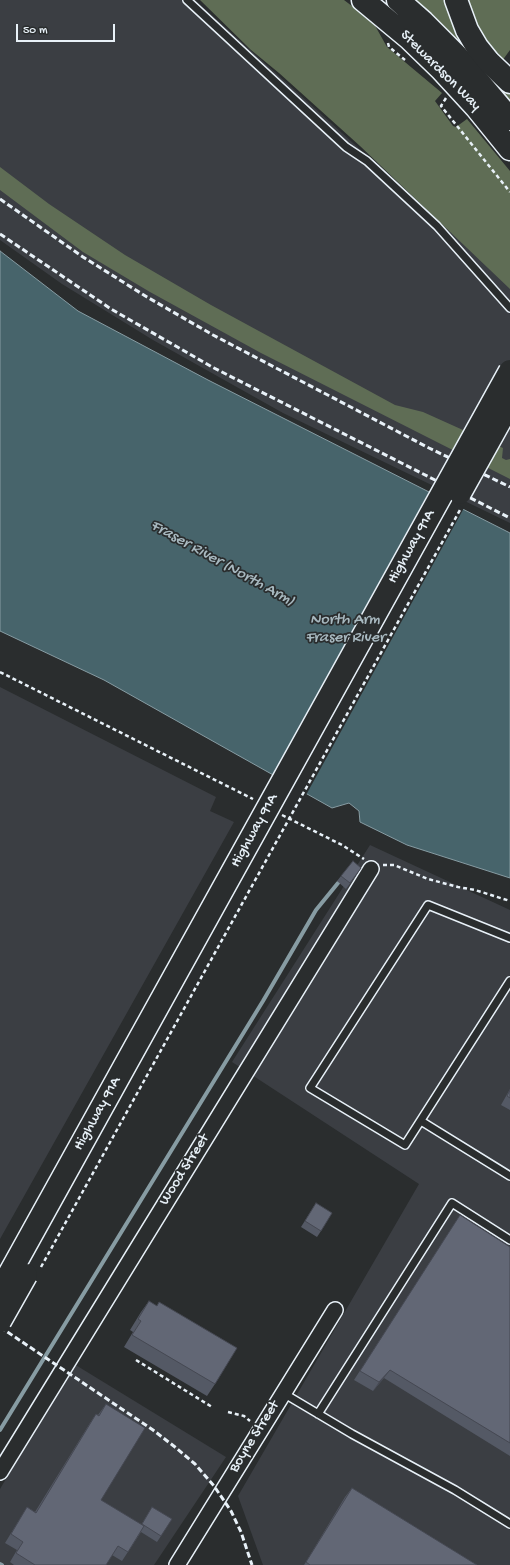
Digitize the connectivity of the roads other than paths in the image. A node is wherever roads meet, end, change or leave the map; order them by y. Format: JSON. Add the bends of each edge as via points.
{"nodes":[{"id":1,"x":187,"y":0,"type":"edge"},
{"id":2,"x":363,"y":0,"type":"edge"},
{"id":3,"x":398,"y":0,"type":"edge"},
{"id":4,"x":456,"y":0,"type":"edge"},
{"id":5,"x":510,"y":82,"type":"edge"},
{"id":6,"x":510,"y":119,"type":"edge"},
{"id":7,"x":510,"y":149,"type":"edge"},
{"id":8,"x":510,"y":308,"type":"edge"},
{"id":9,"x":510,"y":371,"type":"edge"},
{"id":10,"x":510,"y":403,"type":"edge"},
{"id":11,"x":372,"y":869,"type":"road end"},
{"id":12,"x":510,"y":938,"type":"edge"},
{"id":13,"x":510,"y":981,"type":"edge"},
{"id":14,"x":507,"y":991,"type":"edge"},
{"id":15,"x":421,"y":1121,"type":"junction"},
{"id":16,"x":510,"y":1176,"type":"edge"},
{"id":17,"x":510,"y":1240,"type":"edge"},
{"id":18,"x":0,"y":1290,"type":"edge"},
{"id":19,"x":335,"y":1310,"type":"dead end"},
{"id":20,"x":0,"y":1321,"type":"edge"},
{"id":21,"x":282,"y":1393,"type":"junction"},
{"id":22,"x":318,"y":1414,"type":"junction"},
{"id":23,"x":0,"y":1472,"type":"edge"},
{"id":24,"x":510,"y":1524,"type":"edge"},
{"id":25,"x":177,"y":1565,"type":"edge"}],
"edges":[{"from":1,"to":8,"type":"lane","via":[[346,147],[367,161],[437,226]]},
{"from":2,"to":7,"type":"main road","name":"Stewardson Way","via":[[441,69]]},
{"from":3,"to":6,"type":"main road","name":"Stewardson Way","via":[[457,56]]},
{"from":4,"to":5,"type":"main road","via":[[467,30],[478,47]]},
{"from":9,"to":18,"type":"main road","name":"Highway 91A","bridge":true},
{"from":10,"to":20,"type":"main road","name":"Highway 91A","bridge":true},
{"from":11,"to":23,"type":"street","name":"Wood Street"},
{"from":12,"to":15,"type":"lane","via":[[428,905],[310,1088],[405,1145]]},
{"from":13,"to":14,"type":"lane"},
{"from":14,"to":15,"type":"lane"},
{"from":15,"to":16,"type":"lane"},
{"from":17,"to":22,"type":"lane","via":[[452,1203]]},
{"from":19,"to":21,"type":"street","name":"Boyne Street"},
{"from":21,"to":22,"type":"lane"},
{"from":21,"to":25,"type":"street","name":"Boyne Street"},
{"from":22,"to":24,"type":"lane"}]}
